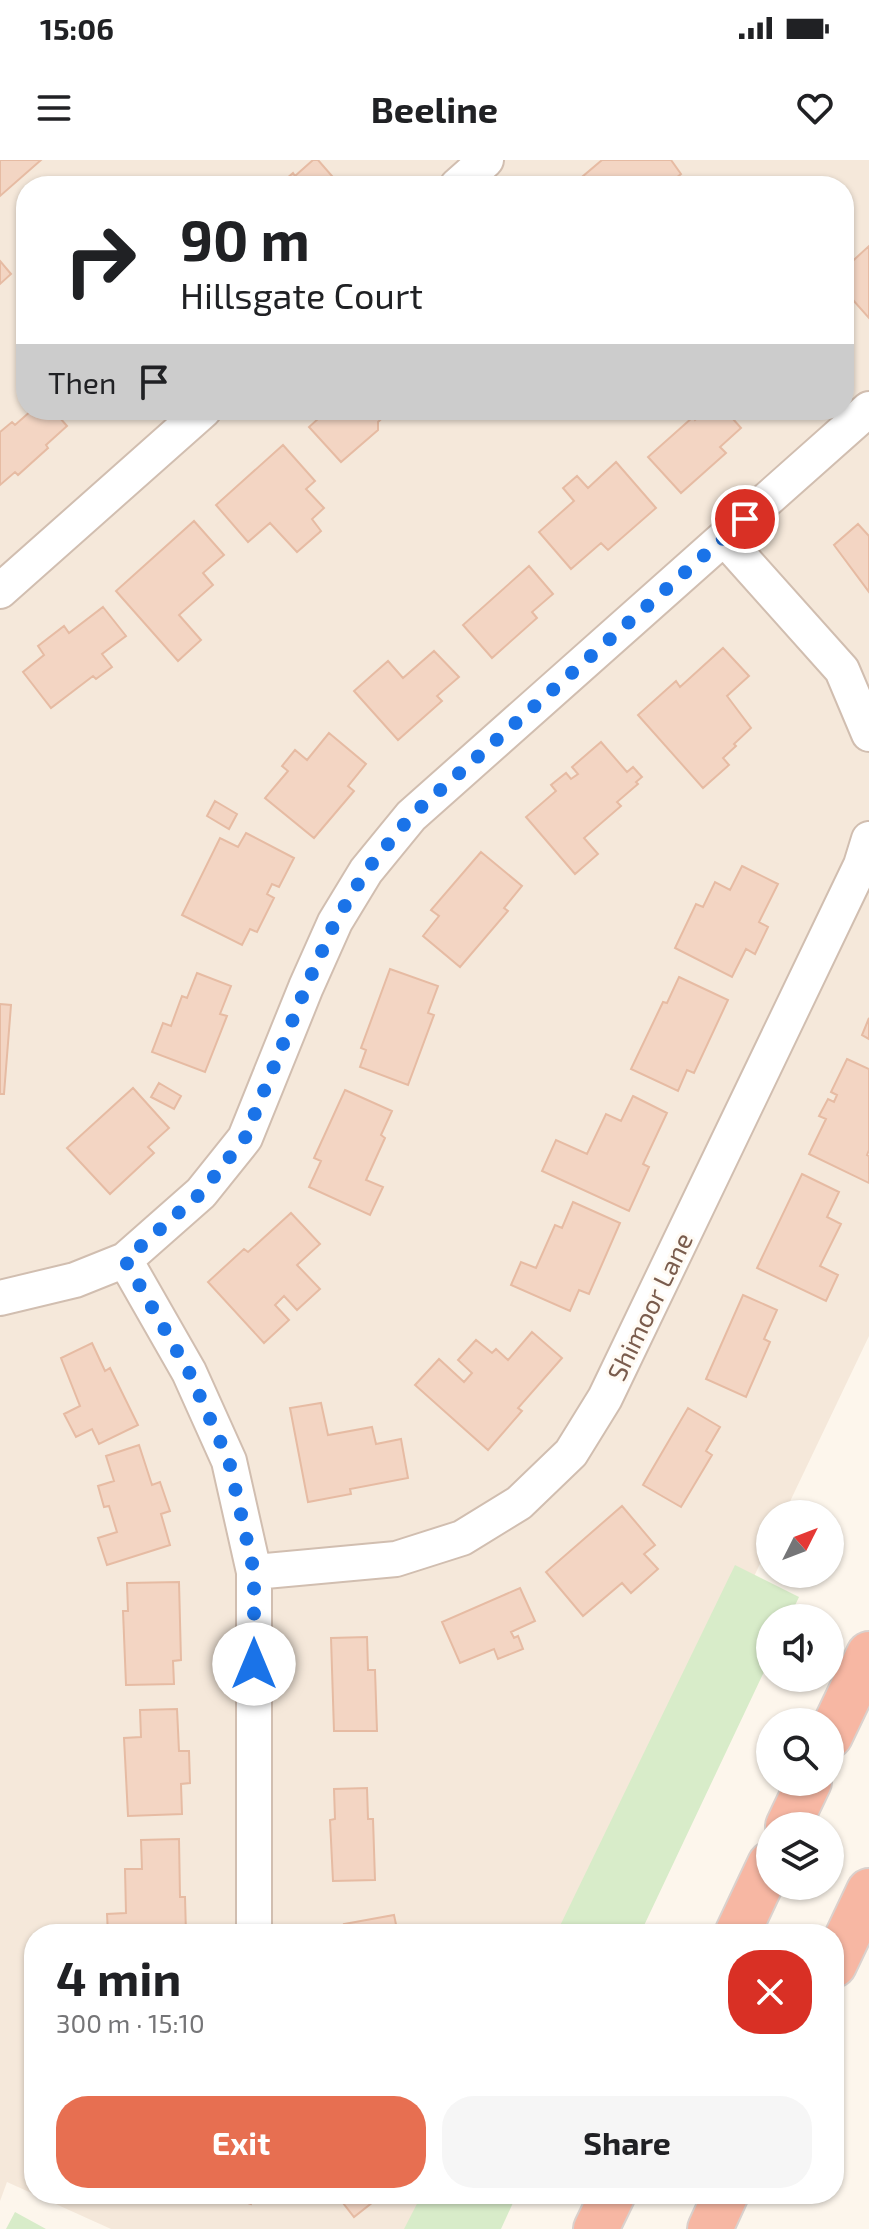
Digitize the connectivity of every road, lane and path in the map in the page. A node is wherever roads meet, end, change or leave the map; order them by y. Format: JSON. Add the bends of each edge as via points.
{"nodes":[{"id":1,"x":486,"y":160,"type":"edge"},
{"id":2,"x":468,"y":176,"type":"edge"},
{"id":3,"x":869,"y":409,"type":"edge"},
{"id":4,"x":193,"y":420,"type":"edge"},
{"id":5,"x":724,"y":538,"type":"junction"},
{"id":6,"x":0,"y":591,"type":"edge"},
{"id":7,"x":869,"y":734,"type":"edge"},
{"id":8,"x":869,"y":839,"type":"edge"},
{"id":9,"x":125,"y":1260,"type":"junction"},
{"id":10,"x":0,"y":1298,"type":"edge"},
{"id":11,"x":254,"y":1572,"type":"junction"},
{"id":12,"x":869,"y":1654,"type":"edge"},
{"id":13,"x":843,"y":1708,"type":"edge"},
{"id":14,"x":869,"y":1891,"type":"edge"},
{"id":15,"x":756,"y":1894,"type":"edge"},
{"id":16,"x":254,"y":1924,"type":"edge"},
{"id":17,"x":742,"y":1924,"type":"edge"},
{"id":18,"x":844,"y":1944,"type":"edge"},
{"id":19,"x":608,"y":2204,"type":"edge"},
{"id":20,"x":721,"y":2204,"type":"edge"},
{"id":21,"x":596,"y":2229,"type":"edge"},
{"id":22,"x":710,"y":2229,"type":"edge"}],
"edges":[{"from":1,"to":2,"type":"street"},
{"from":3,"to":5,"type":"street"},
{"from":4,"to":6,"type":"street"},
{"from":5,"to":7,"type":"street","via":[[842,670]]},
{"from":5,"to":9,"type":"street","via":[[411,816],[366,871],[335,922],[245,1138],[201,1193]]},
{"from":8,"to":11,"type":"street","name":"Shimoor Lane","via":[[612,1384],[571,1453],[519,1503],[462,1538],[396,1559]]},
{"from":9,"to":10,"type":"street","via":[[75,1280]]},
{"from":9,"to":11,"type":"street","via":[[189,1372],[229,1461]]},
{"from":11,"to":16,"type":"street"},
{"from":12,"to":13,"type":"highway"},
{"from":14,"to":18,"type":"highway"},
{"from":15,"to":17,"type":"highway"},
{"from":19,"to":21,"type":"highway"},
{"from":20,"to":22,"type":"highway"}]}
